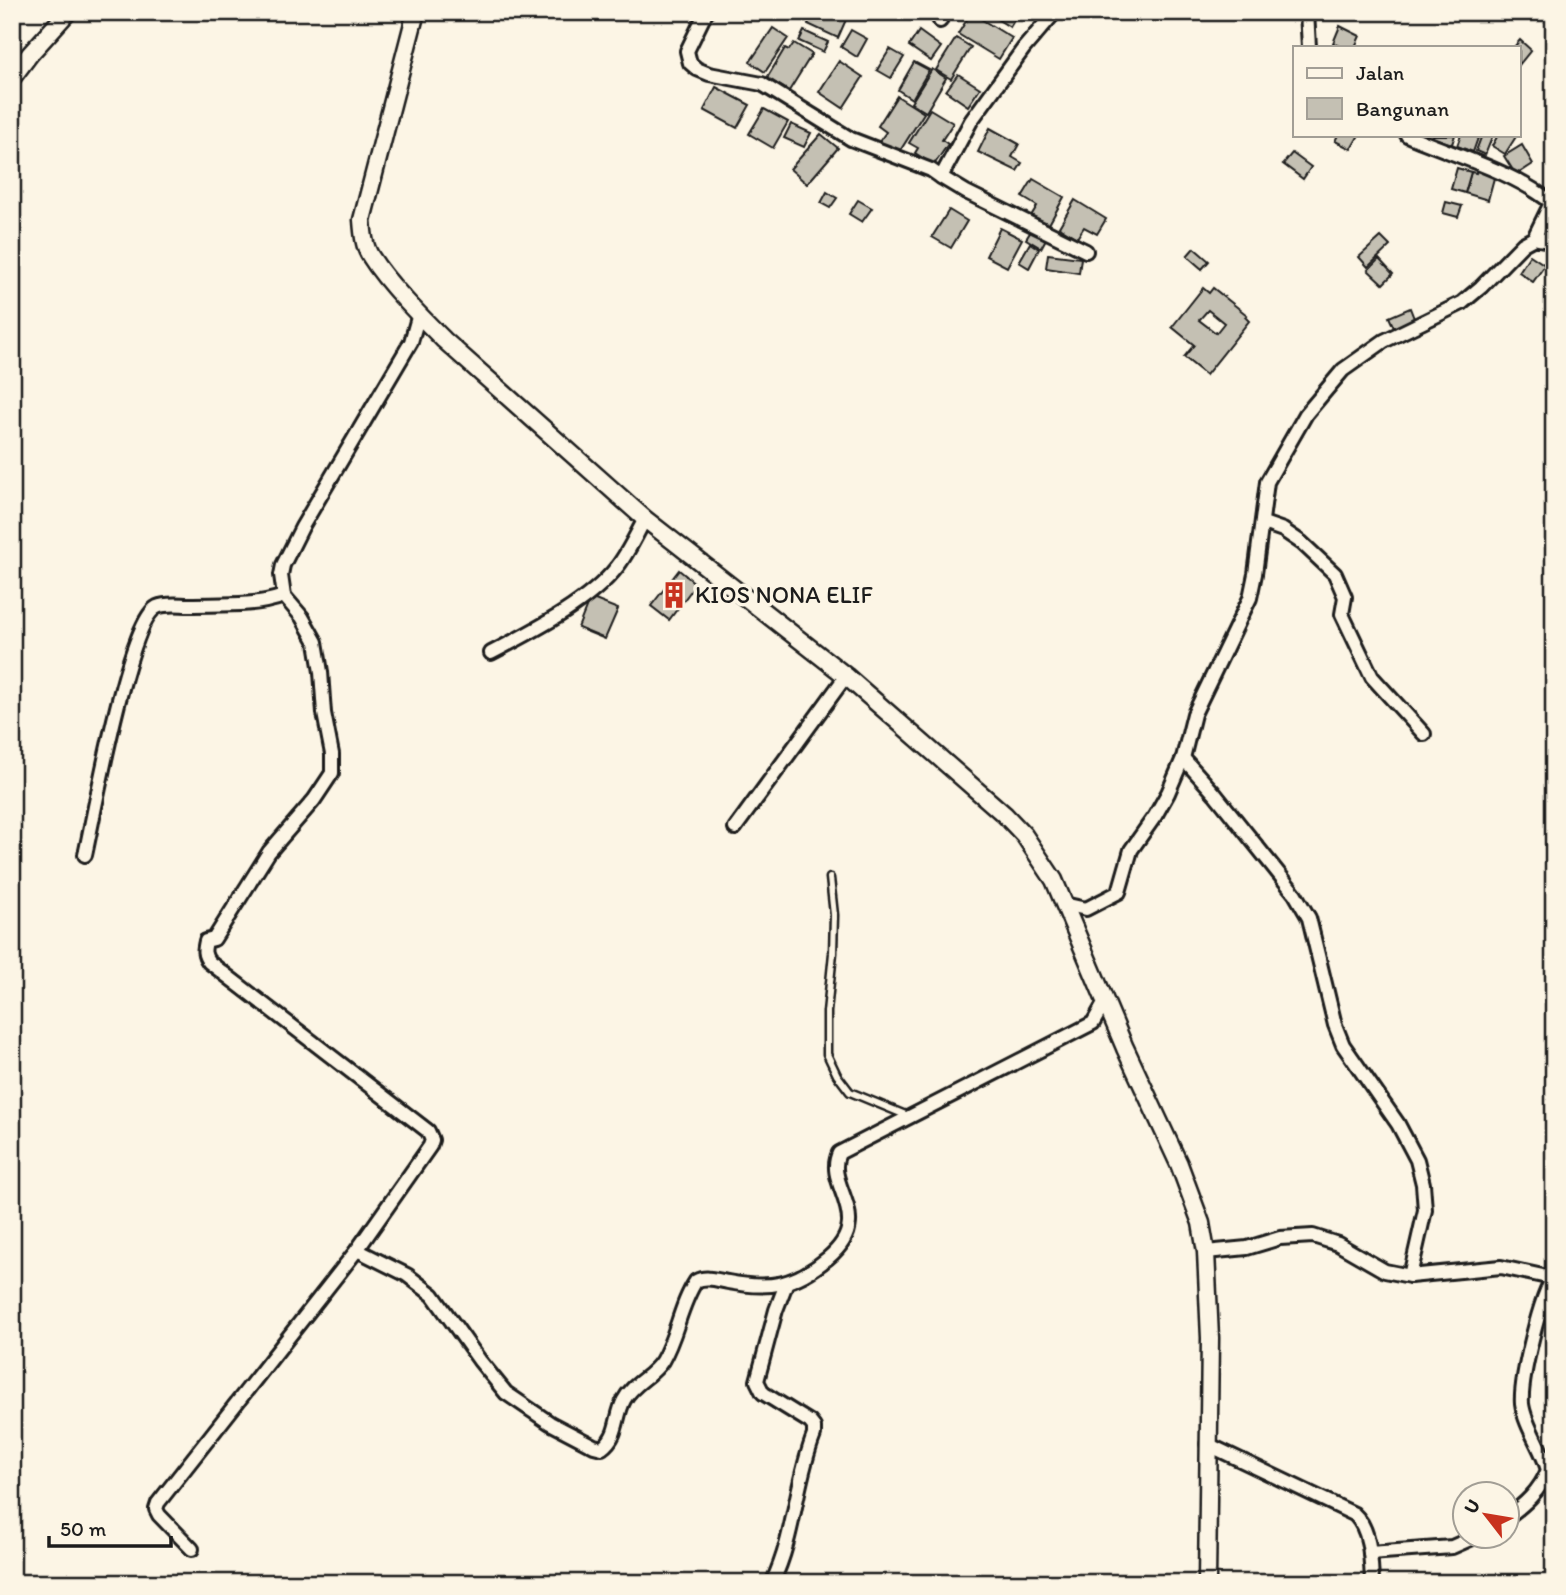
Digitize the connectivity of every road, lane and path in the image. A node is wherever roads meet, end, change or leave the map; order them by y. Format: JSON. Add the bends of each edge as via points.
{"nodes":[{"id":1,"x":68,"y":12,"type":"edge"},
{"id":2,"x":416,"y":12,"type":"edge"},
{"id":3,"x":706,"y":12,"type":"edge"},
{"id":4,"x":1055,"y":12,"type":"edge"},
{"id":5,"x":1307,"y":12,"type":"edge"},
{"id":6,"x":1309,"y":46,"type":"edge"},
{"id":7,"x":14,"y":73,"type":"edge"},
{"id":8,"x":1409,"y":136,"type":"edge"},
{"id":9,"x":941,"y":177,"type":"junction"},
{"id":10,"x":1552,"y":200,"type":"edge"},
{"id":11,"x":1534,"y":238,"type":"junction"},
{"id":12,"x":1554,"y":242,"type":"edge"},
{"id":13,"x":1086,"y":251,"type":"dead end"},
{"id":14,"x":419,"y":314,"type":"junction"},
{"id":15,"x":645,"y":519,"type":"junction"},
{"id":16,"x":1263,"y":523,"type":"junction"},
{"id":17,"x":284,"y":596,"type":"junction"},
{"id":18,"x":491,"y":653,"type":"dead end"},
{"id":19,"x":846,"y":676,"type":"junction"},
{"id":20,"x":1424,"y":734,"type":"dead end"},
{"id":21,"x":1183,"y":758,"type":"junction"},
{"id":22,"x":735,"y":828,"type":"dead end"},
{"id":23,"x":85,"y":855,"type":"dead end"},
{"id":24,"x":830,"y":878,"type":"dead end"},
{"id":25,"x":1063,"y":904,"type":"junction"},
{"id":26,"x":1105,"y":1002,"type":"junction"},
{"id":27,"x":910,"y":1117,"type":"junction"},
{"id":28,"x":356,"y":1250,"type":"junction"},
{"id":29,"x":1206,"y":1252,"type":"junction"},
{"id":30,"x":1410,"y":1276,"type":"junction"},
{"id":31,"x":1553,"y":1277,"type":"edge"},
{"id":32,"x":786,"y":1284,"type":"junction"},
{"id":33,"x":1208,"y":1444,"type":"junction"},
{"id":34,"x":1520,"y":1508,"type":"edge"},
{"id":35,"x":1450,"y":1547,"type":"edge"},
{"id":36,"x":192,"y":1549,"type":"dead end"},
{"id":37,"x":1370,"y":1553,"type":"junction"},
{"id":38,"x":772,"y":1583,"type":"edge"},
{"id":39,"x":1207,"y":1583,"type":"edge"},
{"id":40,"x":1372,"y":1583,"type":"edge"}],
"edges":[{"from":1,"to":7,"type":"street"},
{"from":2,"to":14,"type":"street","via":[[362,220],[370,256]]},
{"from":3,"to":9,"type":"street","via":[[687,51],[690,63],[698,69],[762,84],[851,139]]},
{"from":4,"to":9,"type":"street","via":[[971,121]]},
{"from":5,"to":6,"type":"street"},
{"from":8,"to":10,"type":"street","via":[[1492,167]]},
{"from":9,"to":13,"type":"street"},
{"from":10,"to":11,"type":"street"},
{"from":11,"to":12,"type":"street"},
{"from":11,"to":16,"type":"street","via":[[1462,303],[1384,341],[1343,370],[1306,414],[1275,465],[1267,482]]},
{"from":14,"to":15,"type":"street"},
{"from":14,"to":17,"type":"street","via":[[411,342],[291,548],[281,575]]},
{"from":15,"to":18,"type":"street","via":[[617,567],[586,595],[542,627]]},
{"from":15,"to":19,"type":"street"},
{"from":16,"to":20,"type":"street","via":[[1302,543],[1335,575],[1345,597],[1342,614],[1372,677]]},
{"from":16,"to":21,"type":"street","via":[[1250,598],[1190,725]]},
{"from":17,"to":23,"type":"street","via":[[258,604],[165,605],[150,612],[124,679]]},
{"from":17,"to":28,"type":"street","via":[[316,642],[332,773],[269,852],[214,939],[206,941],[204,956],[428,1131],[430,1146]]},
{"from":19,"to":22,"type":"street"},
{"from":19,"to":25,"type":"street","via":[[1011,822],[1040,857]]},
{"from":21,"to":25,"type":"street","via":[[1155,816],[1131,850],[1119,892],[1086,909]]},
{"from":21,"to":30,"type":"street","via":[[1295,894],[1309,918],[1343,1045],[1398,1124],[1417,1160],[1425,1210]]},
{"from":24,"to":27,"type":"lane","via":[[834,915],[827,1054],[850,1092]]},
{"from":25,"to":26,"type":"street"},
{"from":26,"to":27,"type":"street","via":[[1093,1023]]},
{"from":26,"to":29,"type":"street","via":[[1179,1164],[1201,1223]]},
{"from":27,"to":32,"type":"street","via":[[839,1153],[837,1171],[849,1228],[846,1239],[825,1261]]},
{"from":28,"to":32,"type":"street","via":[[407,1275],[433,1295],[506,1393],[550,1423],[602,1448],[613,1437],[630,1391],[662,1361],[696,1281],[705,1278],[757,1287]]},
{"from":28,"to":36,"type":"street","via":[[158,1503],[159,1515]]},
{"from":29,"to":30,"type":"street","via":[[1313,1236],[1338,1244],[1385,1271]]},
{"from":29,"to":33,"type":"street"},
{"from":30,"to":31,"type":"street","via":[[1501,1267]]},
{"from":31,"to":34,"type":"street","via":[[1530,1346],[1522,1405],[1548,1470]]},
{"from":32,"to":38,"type":"street","via":[[757,1381],[763,1393],[810,1422],[814,1435],[786,1549]]},
{"from":33,"to":37,"type":"street","via":[[1354,1514],[1362,1524]]},
{"from":33,"to":39,"type":"street"},
{"from":35,"to":37,"type":"street"},
{"from":37,"to":40,"type":"street"}]}
